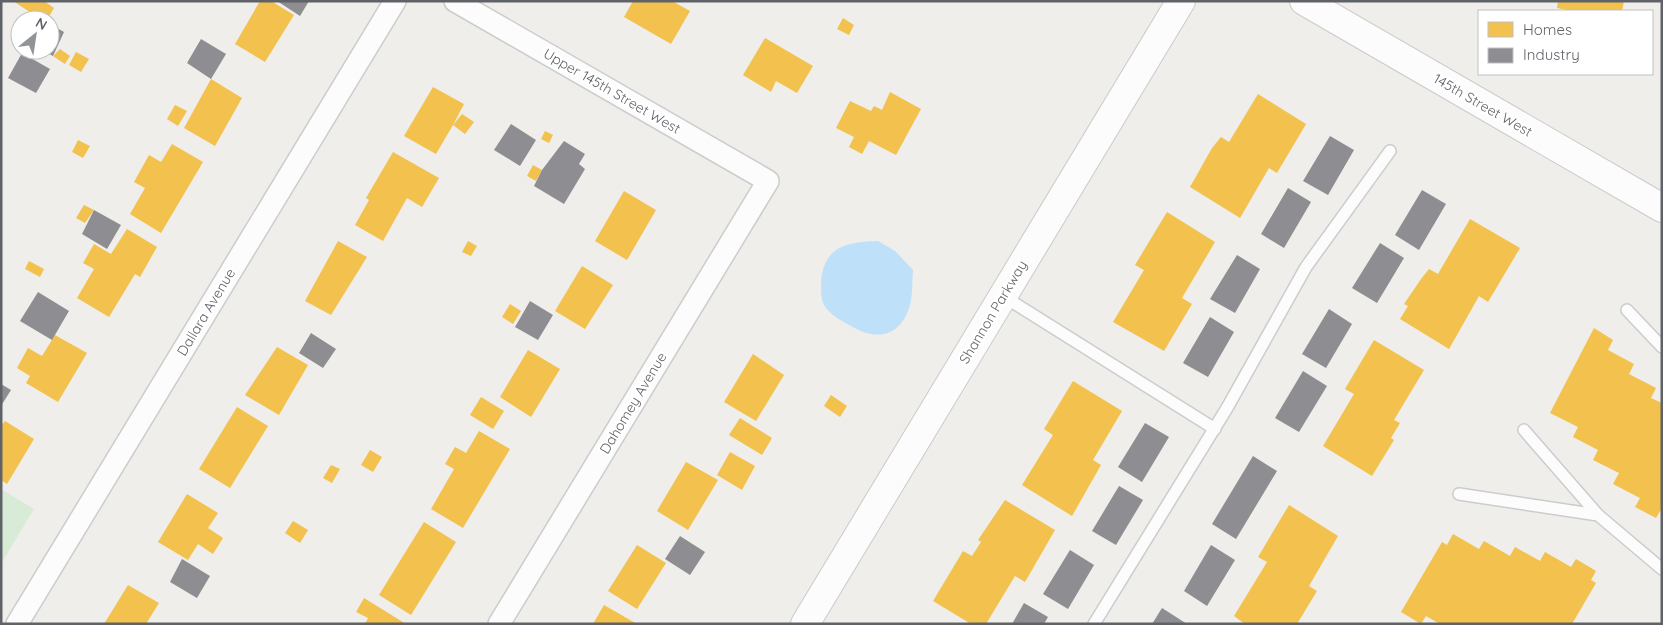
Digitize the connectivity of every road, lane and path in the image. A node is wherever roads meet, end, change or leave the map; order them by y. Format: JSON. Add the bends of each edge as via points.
{"nodes":[{"id":1,"x":396,"y":1,"type":"edge"},
{"id":2,"x":455,"y":1,"type":"edge"},
{"id":3,"x":1181,"y":1,"type":"edge"},
{"id":4,"x":1304,"y":1,"type":"edge"},
{"id":5,"x":1390,"y":151,"type":"dead end"},
{"id":6,"x":768,"y":181,"type":"joint"},
{"id":7,"x":1662,"y":208,"type":"edge"},
{"id":8,"x":1003,"y":296,"type":"junction"},
{"id":9,"x":1628,"y":310,"type":"dead end"},
{"id":10,"x":1662,"y":347,"type":"edge"},
{"id":11,"x":1215,"y":428,"type":"junction"},
{"id":12,"x":1524,"y":430,"type":"dead end"},
{"id":13,"x":1459,"y":494,"type":"dead end"},
{"id":14,"x":1598,"y":515,"type":"junction"},
{"id":15,"x":1662,"y":569,"type":"edge"},
{"id":16,"x":16,"y":624,"type":"edge"},
{"id":17,"x":499,"y":624,"type":"edge"},
{"id":18,"x":805,"y":624,"type":"edge"},
{"id":19,"x":1094,"y":624,"type":"edge"}],
"edges":[{"from":1,"to":16,"type":"street","name":"Dallara Avenue"},
{"from":2,"to":6,"type":"street","name":"Upper 145th Street West"},
{"from":3,"to":8,"type":"street","name":"Shannon Parkway"},
{"from":4,"to":7,"type":"street","name":"145th Street West"},
{"from":5,"to":11,"type":"lane","via":[[1306,266]]},
{"from":6,"to":17,"type":"street","name":"Dahomey Avenue"},
{"from":8,"to":11,"type":"lane"},
{"from":8,"to":18,"type":"street","name":"Shannon Parkway"},
{"from":9,"to":10,"type":"lane"},
{"from":11,"to":19,"type":"lane"},
{"from":12,"to":14,"type":"lane"},
{"from":13,"to":14,"type":"lane"},
{"from":14,"to":15,"type":"lane"}]}
